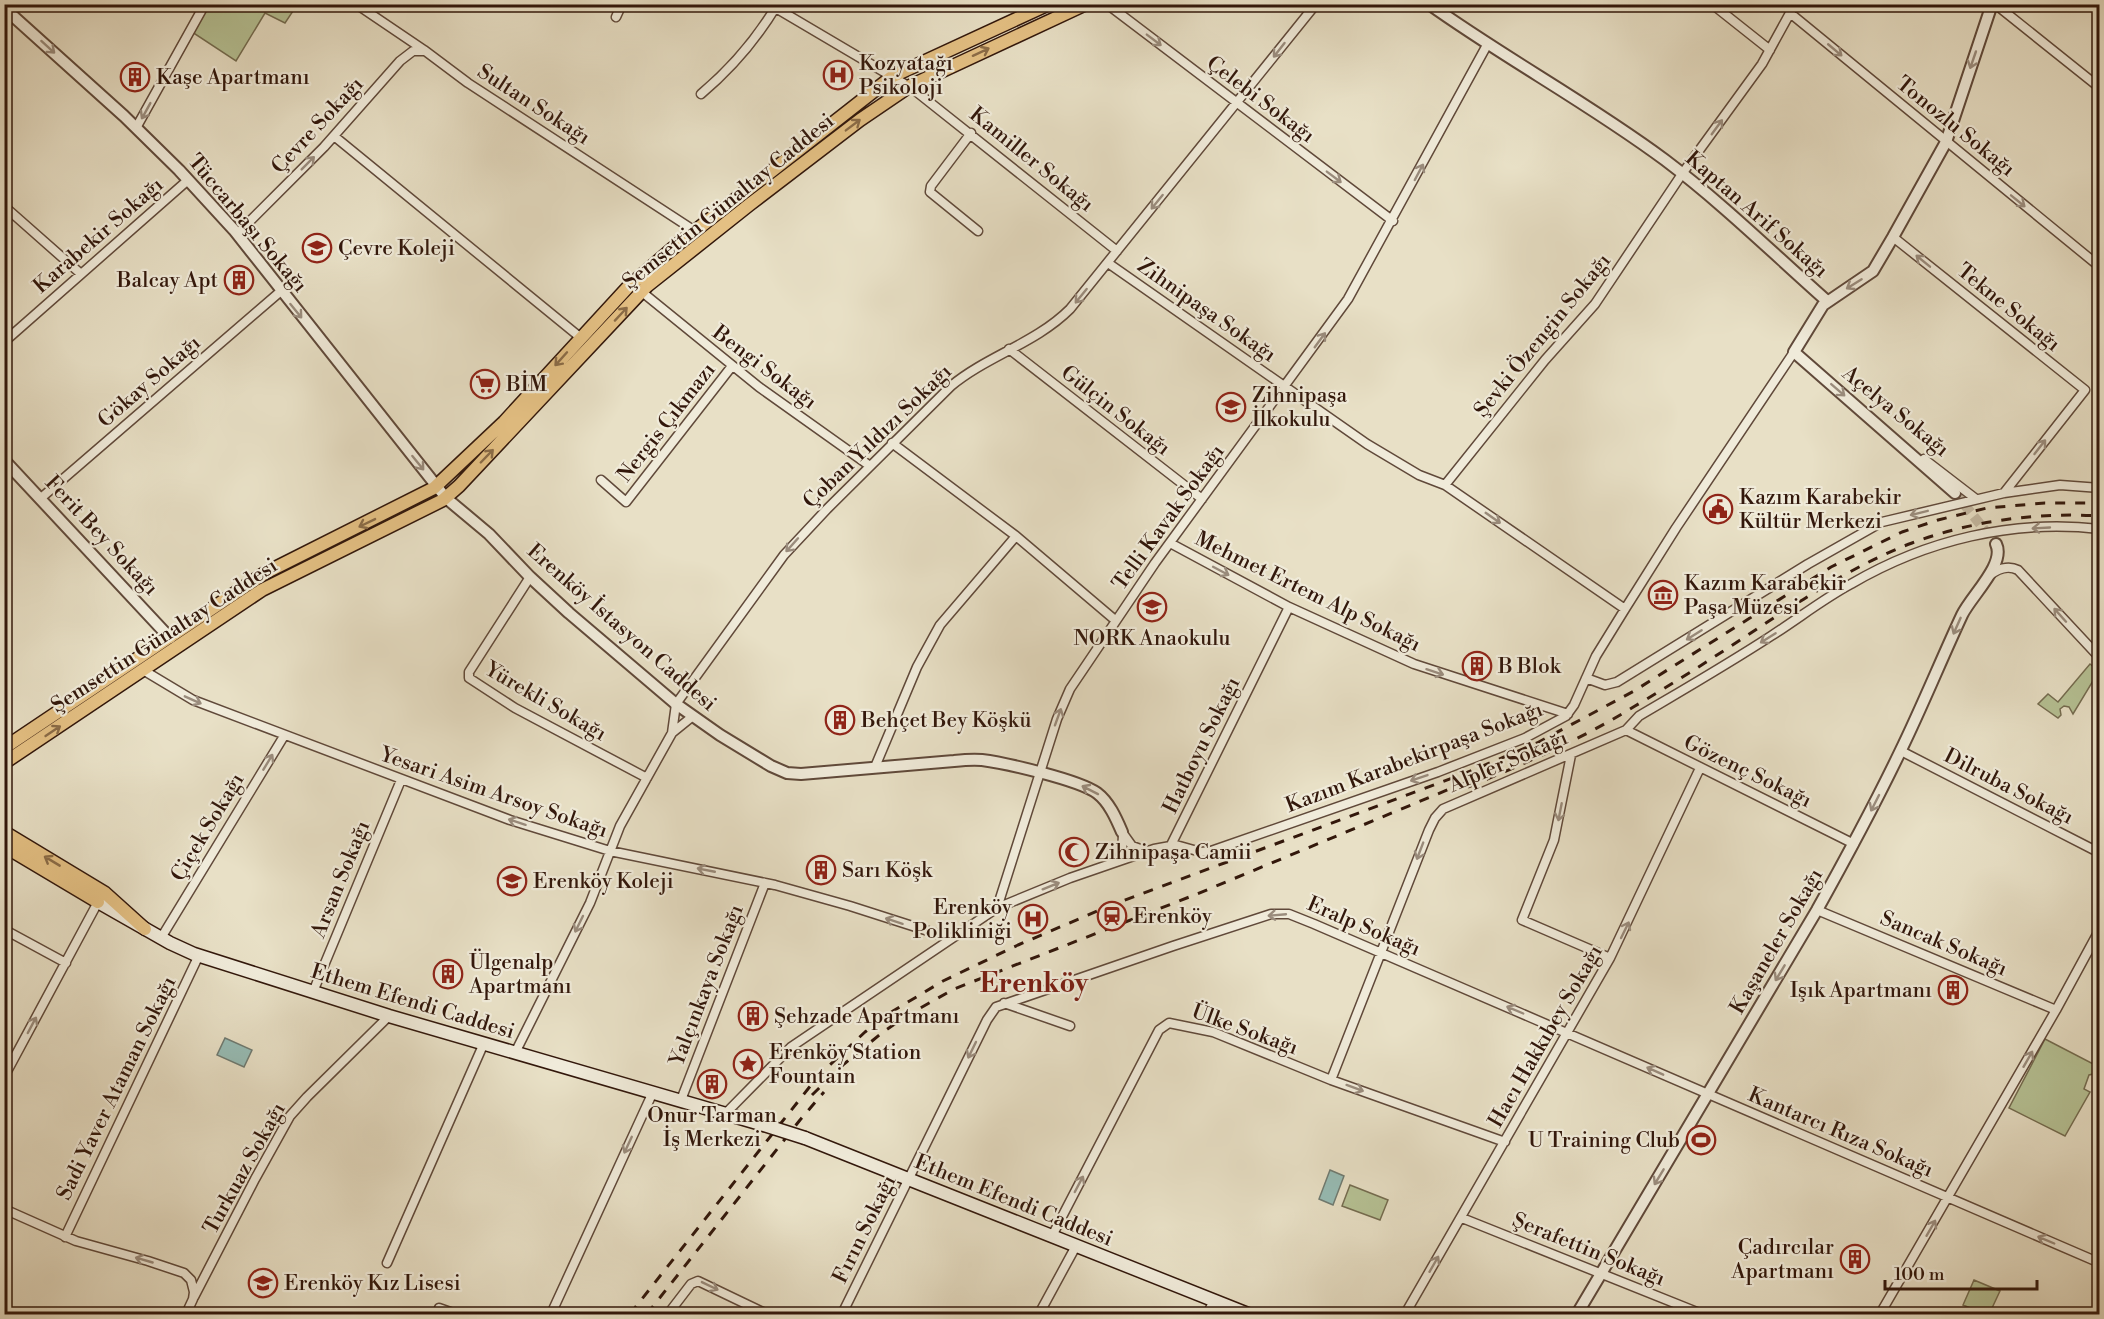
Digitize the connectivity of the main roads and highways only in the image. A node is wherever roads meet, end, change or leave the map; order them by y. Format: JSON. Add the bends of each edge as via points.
{"nodes":[{"id":1,"x":1049,"y":4,"type":"edge"},
{"id":2,"x":1086,"y":4,"type":"edge"},
{"id":3,"x":4,"y":748,"type":"edge"},
{"id":4,"x":4,"y":763,"type":"edge"},
{"id":5,"x":4,"y":832,"type":"edge"},
{"id":6,"x":4,"y":846,"type":"edge"},
{"id":7,"x":145,"y":928,"type":"junction"},
{"id":8,"x":1248,"y":1314,"type":"edge"}],
"edges":[{"from":1,"to":3,"type":"main road","name":"Şemsettin Günaltay Caddesi","one_way":true,"via":[[893,76],[695,231],[639,276],[504,422],[437,486],[271,570]]},
{"from":4,"to":2,"type":"main road","name":"Şemsettin Günaltay Caddesi","one_way":true,"via":[[268,586],[446,498],[642,292],[749,205],[910,86]]},
{"from":7,"to":5,"type":"main road","one_way":true,"via":[[105,893]]},
{"from":6,"to":7,"type":"main road","name":"Ethem Efendi Caddesi"},
{"from":7,"to":8,"type":"main road","name":"Ethem Efendi Caddesi","bridge":true,"via":[[199,955],[313,992],[805,1138]]}]}
